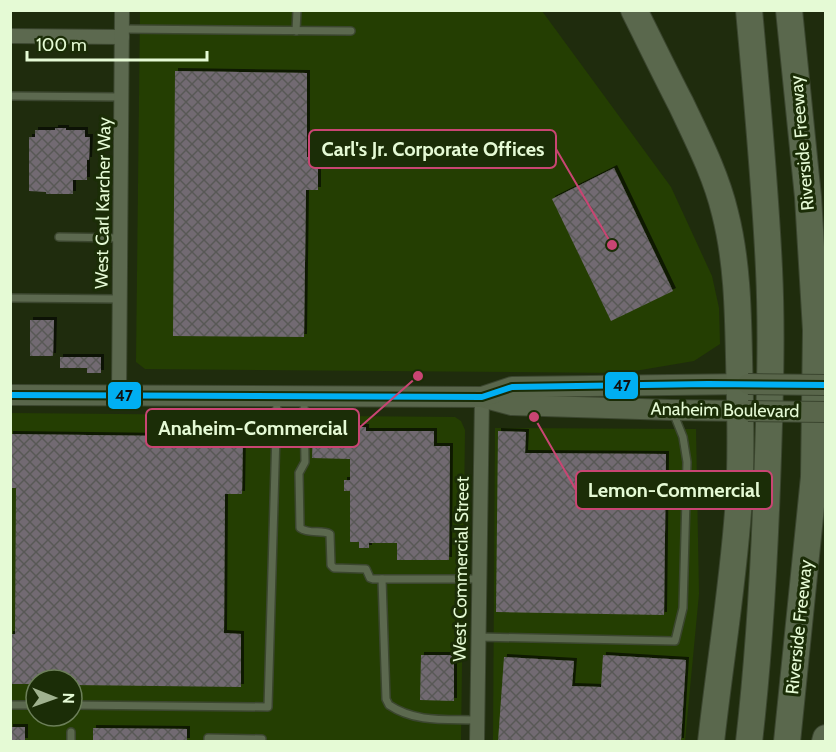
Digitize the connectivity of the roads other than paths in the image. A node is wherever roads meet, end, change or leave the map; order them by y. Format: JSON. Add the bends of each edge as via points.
{"nodes":[{"id":1,"x":122,"y":10,"type":"edge"},
{"id":2,"x":297,"y":10,"type":"edge"},
{"id":3,"x":634,"y":10,"type":"edge"},
{"id":4,"x":749,"y":10,"type":"edge"},
{"id":5,"x":789,"y":10,"type":"edge"},
{"id":6,"x":296,"y":31,"type":"junction"},
{"id":7,"x":351,"y":32,"type":"dead end"},
{"id":8,"x":122,"y":33,"type":"junction"},
{"id":9,"x":10,"y":36,"type":"edge"},
{"id":10,"x":10,"y":96,"type":"edge"},
{"id":11,"x":122,"y":97,"type":"junction"},
{"id":12,"x":59,"y":237,"type":"dead end"},
{"id":13,"x":120,"y":238,"type":"junction"},
{"id":14,"x":10,"y":298,"type":"edge"},
{"id":15,"x":120,"y":299,"type":"junction"},
{"id":16,"x":744,"y":384,"type":"junction"},
{"id":17,"x":825,"y":385,"type":"edge"},
{"id":18,"x":10,"y":395,"type":"edge"},
{"id":19,"x":119,"y":396,"type":"junction"},
{"id":20,"x":277,"y":397,"type":"junction"},
{"id":21,"x":304,"y":397,"type":"junction"},
{"id":22,"x":482,"y":397,"type":"junction"},
{"id":23,"x":672,"y":410,"type":"junction"},
{"id":24,"x":744,"y":410,"type":"junction"},
{"id":25,"x":825,"y":412,"type":"edge"},
{"id":26,"x":382,"y":579,"type":"junction"},
{"id":27,"x":479,"y":579,"type":"junction"},
{"id":28,"x":478,"y":637,"type":"junction"},
{"id":29,"x":84,"y":705,"type":"edge"},
{"id":30,"x":477,"y":720,"type":"junction"},
{"id":31,"x":71,"y":732,"type":"dead end"},
{"id":32,"x":262,"y":739,"type":"dead end"},
{"id":33,"x":71,"y":741,"type":"edge"},
{"id":34,"x":207,"y":741,"type":"edge"},
{"id":35,"x":477,"y":741,"type":"edge"},
{"id":36,"x":711,"y":741,"type":"edge"},
{"id":37,"x":749,"y":741,"type":"edge"},
{"id":38,"x":787,"y":741,"type":"edge"}],
"edges":[{"from":1,"to":8,"type":"street","name":"West Carl Karcher Way"},
{"from":2,"to":6,"type":"lane"},
{"from":3,"to":16,"type":"highway","via":[[705,154],[725,212],[736,280]]},
{"from":4,"to":37,"type":"highway","name":"Riverside Freeway","via":[[769,270],[771,372],[764,577]]},
{"from":5,"to":38,"type":"highway","name":"Riverside Freeway","via":[[808,197],[816,330],[814,477]]},
{"from":6,"to":7,"type":"lane"},
{"from":6,"to":8,"type":"lane"},
{"from":8,"to":9,"type":"street"},
{"from":8,"to":11,"type":"street","name":"West Carl Karcher Way"},
{"from":10,"to":11,"type":"lane"},
{"from":11,"to":13,"type":"street","name":"West Carl Karcher Way"},
{"from":12,"to":13,"type":"lane"},
{"from":13,"to":15,"type":"street","name":"West Carl Karcher Way"},
{"from":14,"to":15,"type":"lane"},
{"from":15,"to":19,"type":"street","name":"West Carl Karcher Way"},
{"from":16,"to":17,"type":"street","name":"Anaheim Boulevard","bridge":true},
{"from":16,"to":22,"type":"street","name":"Anaheim Boulevard","via":[[513,387]]},
{"from":16,"to":24,"type":"highway"},
{"from":18,"to":19,"type":"street","name":"Anaheim Boulevard"},
{"from":19,"to":20,"type":"street","name":"Anaheim Boulevard"},
{"from":20,"to":21,"type":"street","name":"Anaheim Boulevard"},
{"from":20,"to":29,"type":"lane","via":[[268,707]]},
{"from":21,"to":22,"type":"street","name":"Anaheim Boulevard"},
{"from":21,"to":26,"type":"lane","via":[[300,528],[330,534],[334,568],[366,569],[370,578]]},
{"from":22,"to":23,"type":"street","name":"Anaheim Boulevard","via":[[512,405]]},
{"from":22,"to":27,"type":"street","name":"West Commercial Street"},
{"from":23,"to":24,"type":"street","name":"Anaheim Boulevard"},
{"from":23,"to":28,"type":"lane","via":[[683,437],[687,462],[683,608],[675,641]]},
{"from":24,"to":25,"type":"street","name":"Anaheim Boulevard","bridge":true},
{"from":24,"to":36,"type":"highway","via":[[735,541]]},
{"from":26,"to":27,"type":"lane"},
{"from":26,"to":30,"type":"lane","via":[[389,705],[420,718]]},
{"from":27,"to":28,"type":"street","name":"West Commercial Street"},
{"from":28,"to":30,"type":"street","name":"West Commercial Street"},
{"from":30,"to":35,"type":"street","name":"West Commercial Street"},
{"from":31,"to":33,"type":"lane"},
{"from":32,"to":34,"type":"lane"}]}
